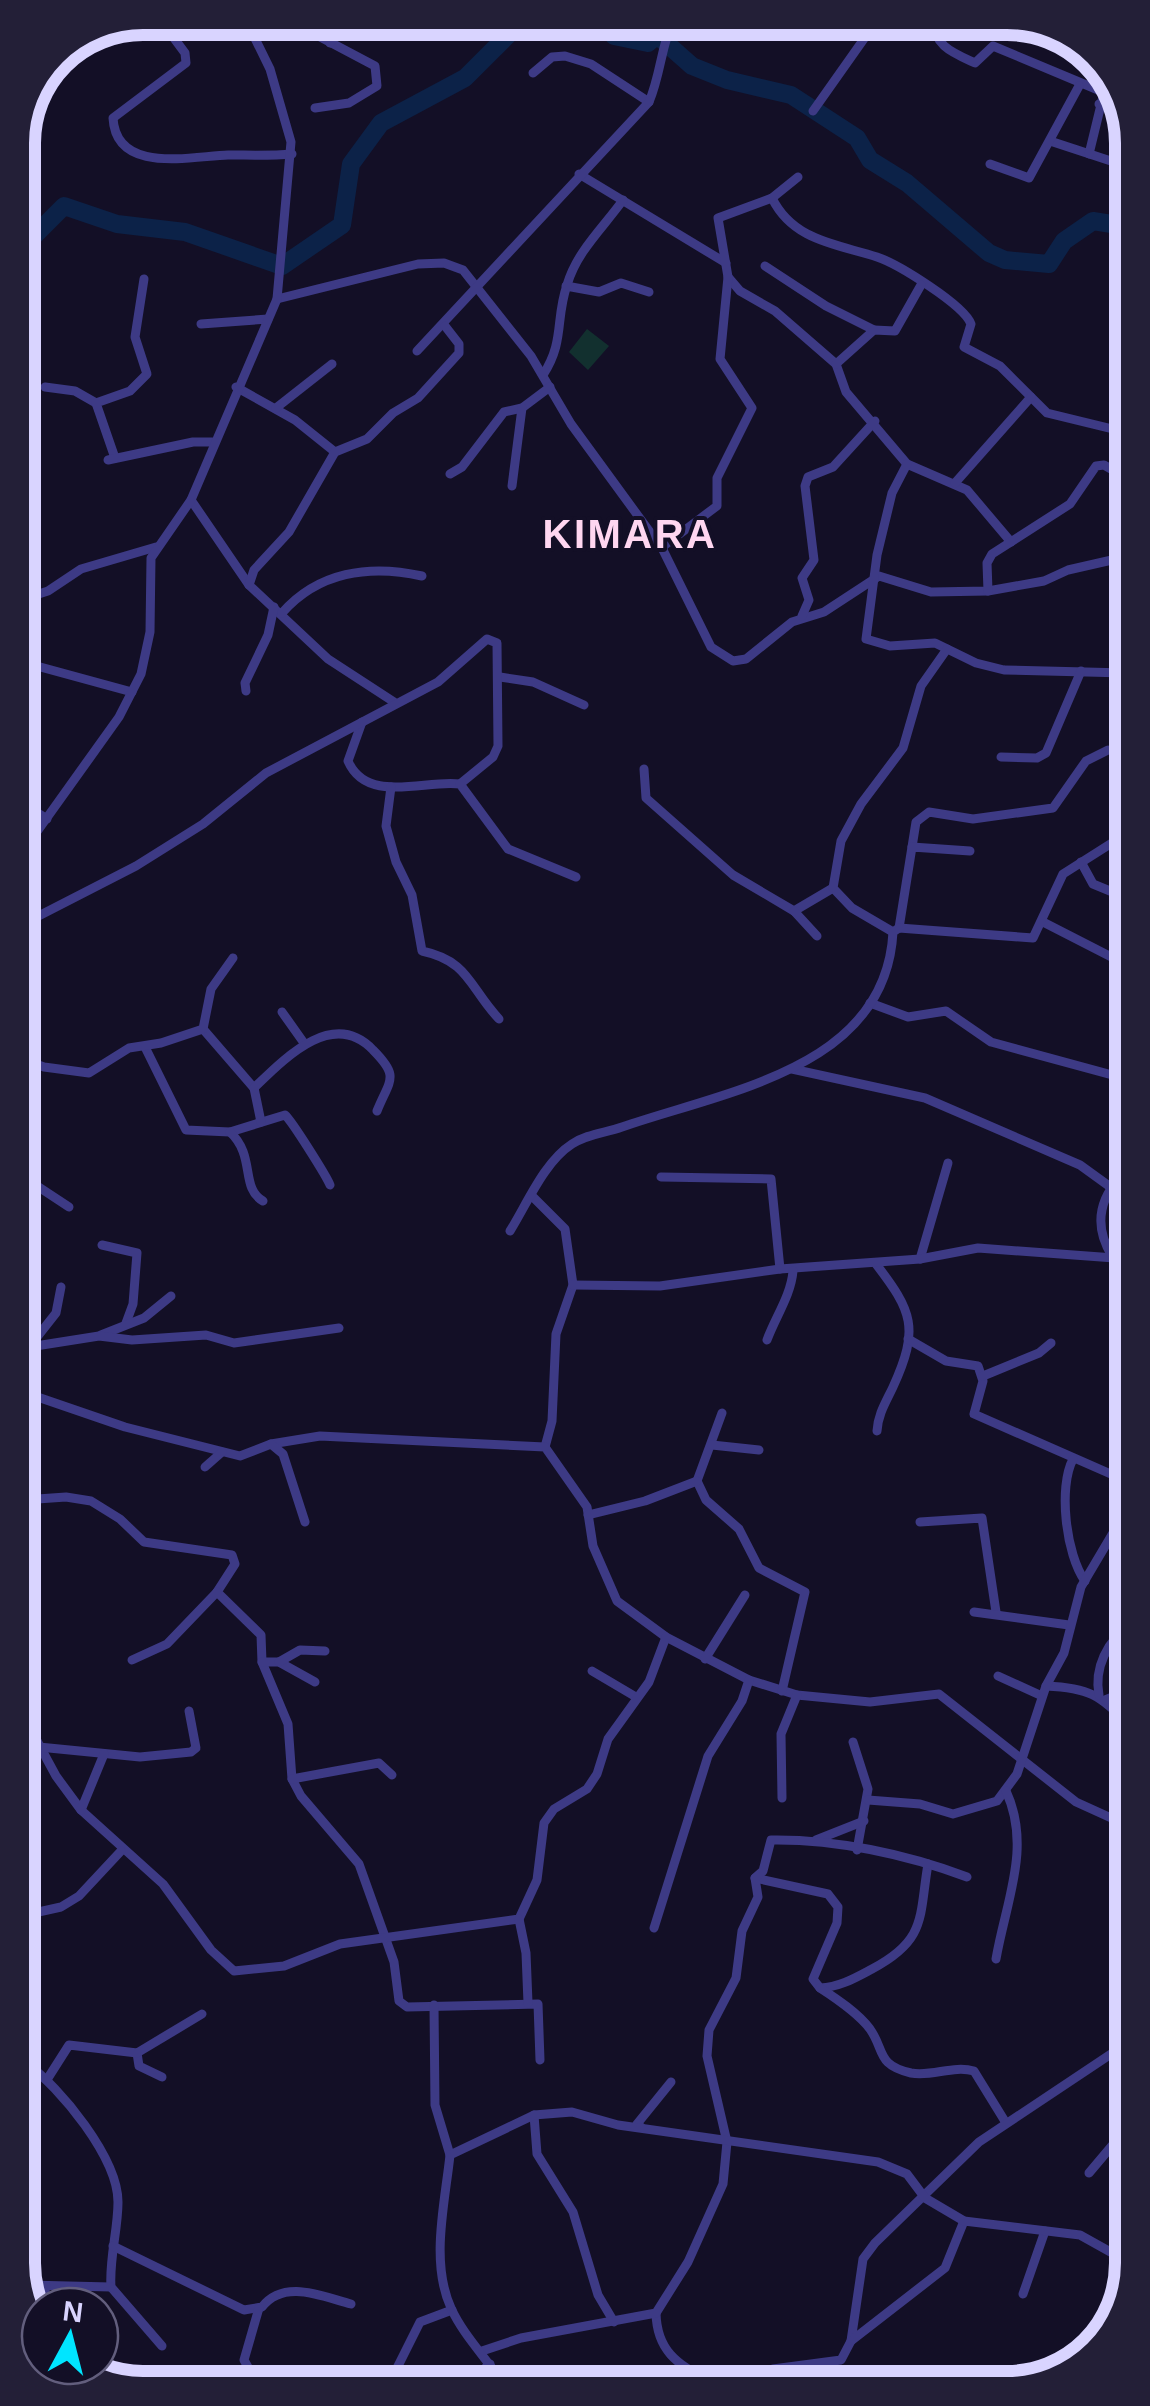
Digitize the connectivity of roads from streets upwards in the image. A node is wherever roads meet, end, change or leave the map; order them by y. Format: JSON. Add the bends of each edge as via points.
{"nodes":[{"id":1,"x":171,"y":35,"type":"edge"},
{"id":2,"x":253,"y":35,"type":"edge"},
{"id":3,"x":310,"y":35,"type":"edge"},
{"id":4,"x":335,"y":35,"type":"edge"},
{"id":5,"x":667,"y":35,"type":"edge"},
{"id":6,"x":934,"y":35,"type":"edge"},
{"id":7,"x":866,"y":36,"type":"dead end"},
{"id":8,"x":330,"y":43,"type":"junction"},
{"id":9,"x":532,"y":73,"type":"dead end"},
{"id":10,"x":1079,"y":86,"type":"junction"},
{"id":11,"x":1103,"y":92,"type":"joint"},
{"id":12,"x":648,"y":102,"type":"junction"},
{"id":13,"x":1100,"y":104,"type":"junction"},
{"id":14,"x":1108,"y":105,"type":"edge"},
{"id":15,"x":315,"y":108,"type":"dead end"},
{"id":16,"x":813,"y":111,"type":"dead end"},
{"id":17,"x":1050,"y":141,"type":"junction"},
{"id":18,"x":292,"y":154,"type":"junction"},
{"id":19,"x":1089,"y":154,"type":"junction"},
{"id":20,"x":990,"y":164,"type":"dead end"},
{"id":21,"x":1115,"y":165,"type":"edge"},
{"id":22,"x":579,"y":174,"type":"junction"},
{"id":23,"x":798,"y":176,"type":"dead end"},
{"id":24,"x":772,"y":198,"type":"junction"},
{"id":25,"x":623,"y":200,"type":"junction"},
{"id":26,"x":727,"y":263,"type":"junction"},
{"id":27,"x":765,"y":266,"type":"dead end"},
{"id":28,"x":728,"y":277,"type":"junction"},
{"id":29,"x":144,"y":279,"type":"dead end"},
{"id":30,"x":922,"y":285,"type":"junction"},
{"id":31,"x":478,"y":286,"type":"junction"},
{"id":32,"x":566,"y":286,"type":"junction"},
{"id":33,"x":650,"y":292,"type":"dead end"},
{"id":34,"x":277,"y":299,"type":"junction"},
{"id":35,"x":268,"y":319,"type":"junction"},
{"id":36,"x":202,"y":324,"type":"dead end"},
{"id":37,"x":444,"y":326,"type":"junction"},
{"id":38,"x":874,"y":330,"type":"junction"},
{"id":39,"x":417,"y":352,"type":"dead end"},
{"id":40,"x":332,"y":364,"type":"dead end"},
{"id":41,"x":836,"y":364,"type":"junction"},
{"id":42,"x":544,"y":375,"type":"junction"},
{"id":43,"x":45,"y":387,"type":"dead end"},
{"id":44,"x":550,"y":387,"type":"junction"},
{"id":45,"x":236,"y":388,"type":"junction"},
{"id":46,"x":1031,"y":397,"type":"junction"},
{"id":47,"x":96,"y":403,"type":"junction"},
{"id":48,"x":276,"y":408,"type":"junction"},
{"id":49,"x":522,"y":408,"type":"junction"},
{"id":50,"x":875,"y":421,"type":"junction"},
{"id":51,"x":1115,"y":430,"type":"edge"},
{"id":52,"x":212,"y":442,"type":"junction"},
{"id":53,"x":335,"y":452,"type":"junction"},
{"id":54,"x":908,"y":464,"type":"junction"},
{"id":55,"x":1115,"y":471,"type":"edge"},
{"id":56,"x":450,"y":474,"type":"dead end"},
{"id":57,"x":955,"y":483,"type":"junction"},
{"id":58,"x":512,"y":486,"type":"dead end"},
{"id":59,"x":191,"y":500,"type":"junction"},
{"id":60,"x":1012,"y":542,"type":"junction"},
{"id":61,"x":156,"y":547,"type":"junction"},
{"id":62,"x":661,"y":548,"type":"junction"},
{"id":63,"x":1115,"y":559,"type":"edge"},
{"id":64,"x":422,"y":576,"type":"dead end"},
{"id":65,"x":874,"y":582,"type":"junction"},
{"id":66,"x":249,"y":585,"type":"junction"},
{"id":67,"x":988,"y":591,"type":"junction"},
{"id":68,"x":35,"y":596,"type":"edge"},
{"id":69,"x":278,"y":610,"type":"junction"},
{"id":70,"x":802,"y":616,"type":"junction"},
{"id":71,"x":946,"y":649,"type":"junction"},
{"id":72,"x":35,"y":666,"type":"edge"},
{"id":73,"x":1081,"y":671,"type":"junction"},
{"id":74,"x":1115,"y":672,"type":"edge"},
{"id":75,"x":500,"y":677,"type":"junction"},
{"id":76,"x":246,"y":691,"type":"dead end"},
{"id":77,"x":132,"y":692,"type":"junction"},
{"id":78,"x":394,"y":702,"type":"junction"},
{"id":79,"x":584,"y":705,"type":"dead end"},
{"id":80,"x":362,"y":722,"type":"junction"},
{"id":81,"x":1108,"y":750,"type":"dead end"},
{"id":82,"x":1001,"y":757,"type":"dead end"},
{"id":83,"x":644,"y":768,"type":"dead end"},
{"id":84,"x":460,"y":784,"type":"junction"},
{"id":85,"x":391,"y":787,"type":"junction"},
{"id":86,"x":35,"y":811,"type":"edge"},
{"id":87,"x":47,"y":819,"type":"junction"},
{"id":88,"x":35,"y":835,"type":"edge"},
{"id":89,"x":1115,"y":841,"type":"edge"},
{"id":90,"x":912,"y":847,"type":"junction"},
{"id":91,"x":970,"y":851,"type":"dead end"},
{"id":92,"x":1081,"y":862,"type":"junction"},
{"id":93,"x":576,"y":878,"type":"dead end"},
{"id":94,"x":834,"y":888,"type":"junction"},
{"id":95,"x":1115,"y":893,"type":"edge"},
{"id":96,"x":794,"y":911,"type":"junction"},
{"id":97,"x":35,"y":918,"type":"edge"},
{"id":98,"x":1042,"y":922,"type":"junction"},
{"id":99,"x":896,"y":930,"type":"junction"},
{"id":100,"x":817,"y":936,"type":"dead end"},
{"id":101,"x":234,"y":958,"type":"dead end"},
{"id":102,"x":1115,"y":959,"type":"edge"},
{"id":103,"x":870,"y":1003,"type":"junction"},
{"id":104,"x":282,"y":1012,"type":"dead end"},
{"id":105,"x":500,"y":1018,"type":"dead end"},
{"id":106,"x":203,"y":1028,"type":"junction"},
{"id":107,"x":304,"y":1044,"type":"junction"},
{"id":108,"x":144,"y":1046,"type":"junction"},
{"id":109,"x":35,"y":1064,"type":"edge"},
{"id":110,"x":792,"y":1069,"type":"junction"},
{"id":111,"x":1115,"y":1076,"type":"edge"},
{"id":112,"x":254,"y":1088,"type":"junction"},
{"id":113,"x":377,"y":1111,"type":"dead end"},
{"id":114,"x":262,"y":1122,"type":"junction"},
{"id":115,"x":230,"y":1132,"type":"junction"},
{"id":116,"x":948,"y":1163,"type":"dead end"},
{"id":117,"x":661,"y":1176,"type":"dead end"},
{"id":118,"x":1115,"y":1181,"type":"edge"},
{"id":119,"x":35,"y":1185,"type":"edge"},
{"id":120,"x":330,"y":1185,"type":"dead end"},
{"id":121,"x":1109,"y":1186,"type":"junction"},
{"id":122,"x":532,"y":1196,"type":"junction"},
{"id":123,"x":263,"y":1201,"type":"dead end"},
{"id":124,"x":69,"y":1207,"type":"dead end"},
{"id":125,"x":510,"y":1231,"type":"dead end"},
{"id":126,"x":102,"y":1245,"type":"dead end"},
{"id":127,"x":920,"y":1260,"type":"junction"},
{"id":128,"x":1115,"y":1262,"type":"joint"},
{"id":129,"x":876,"y":1264,"type":"junction"},
{"id":130,"x":780,"y":1269,"type":"junction"},
{"id":131,"x":793,"y":1271,"type":"junction"},
{"id":132,"x":573,"y":1285,"type":"junction"},
{"id":133,"x":61,"y":1287,"type":"dead end"},
{"id":134,"x":172,"y":1296,"type":"dead end"},
{"id":135,"x":126,"y":1324,"type":"junction"},
{"id":136,"x":338,"y":1328,"type":"dead end"},
{"id":137,"x":99,"y":1336,"type":"junction"},
{"id":138,"x":35,"y":1337,"type":"edge"},
{"id":139,"x":908,"y":1339,"type":"junction"},
{"id":140,"x":767,"y":1340,"type":"dead end"},
{"id":141,"x":1051,"y":1343,"type":"dead end"},
{"id":142,"x":35,"y":1346,"type":"edge"},
{"id":143,"x":983,"y":1376,"type":"junction"},
{"id":144,"x":35,"y":1396,"type":"edge"},
{"id":145,"x":722,"y":1413,"type":"dead end"},
{"id":146,"x":877,"y":1431,"type":"dead end"},
{"id":147,"x":271,"y":1444,"type":"junction"},
{"id":148,"x":712,"y":1445,"type":"junction"},
{"id":149,"x":546,"y":1447,"type":"junction"},
{"id":150,"x":759,"y":1450,"type":"dead end"},
{"id":151,"x":222,"y":1452,"type":"junction"},
{"id":152,"x":1073,"y":1459,"type":"junction"},
{"id":153,"x":206,"y":1467,"type":"dead end"},
{"id":154,"x":1115,"y":1476,"type":"edge"},
{"id":155,"x":697,"y":1481,"type":"junction"},
{"id":156,"x":35,"y":1499,"type":"edge"},
{"id":157,"x":588,"y":1514,"type":"junction"},
{"id":158,"x":304,"y":1522,"type":"dead end"},
{"id":159,"x":920,"y":1522,"type":"dead end"},
{"id":160,"x":1115,"y":1530,"type":"edge"},
{"id":161,"x":1085,"y":1581,"type":"junction"},
{"id":162,"x":217,"y":1592,"type":"junction"},
{"id":163,"x":745,"y":1595,"type":"dead end"},
{"id":164,"x":974,"y":1612,"type":"dead end"},
{"id":165,"x":996,"y":1612,"type":"junction"},
{"id":166,"x":1069,"y":1626,"type":"junction"},
{"id":167,"x":666,"y":1637,"type":"junction"},
{"id":168,"x":1115,"y":1638,"type":"edge"},
{"id":169,"x":326,"y":1651,"type":"dead end"},
{"id":170,"x":705,"y":1658,"type":"junction"},
{"id":171,"x":132,"y":1660,"type":"dead end"},
{"id":172,"x":262,"y":1662,"type":"junction"},
{"id":173,"x":278,"y":1662,"type":"junction"},
{"id":174,"x":592,"y":1671,"type":"dead end"},
{"id":175,"x":998,"y":1676,"type":"dead end"},
{"id":176,"x":749,"y":1680,"type":"junction"},
{"id":177,"x":315,"y":1682,"type":"dead end"},
{"id":178,"x":1044,"y":1691,"type":"junction"},
{"id":179,"x":782,"y":1692,"type":"junction"},
{"id":180,"x":1115,"y":1694,"type":"edge"},
{"id":181,"x":796,"y":1695,"type":"junction"},
{"id":182,"x":636,"y":1697,"type":"junction"},
{"id":183,"x":1102,"y":1698,"type":"junction"},
{"id":184,"x":189,"y":1711,"type":"dead end"},
{"id":185,"x":1115,"y":1711,"type":"edge"},
{"id":186,"x":35,"y":1739,"type":"edge"},
{"id":187,"x":853,"y":1742,"type":"dead end"},
{"id":188,"x":39,"y":1747,"type":"junction"},
{"id":189,"x":104,"y":1754,"type":"junction"},
{"id":190,"x":1024,"y":1757,"type":"junction"},
{"id":191,"x":392,"y":1775,"type":"dead end"},
{"id":192,"x":292,"y":1778,"type":"junction"},
{"id":193,"x":1006,"y":1791,"type":"junction"},
{"id":194,"x":782,"y":1798,"type":"dead end"},
{"id":195,"x":868,"y":1800,"type":"junction"},
{"id":196,"x":81,"y":1810,"type":"junction"},
{"id":197,"x":1115,"y":1820,"type":"edge"},
{"id":198,"x":864,"y":1821,"type":"junction"},
{"id":199,"x":816,"y":1840,"type":"junction"},
{"id":200,"x":857,"y":1850,"type":"junction"},
{"id":201,"x":121,"y":1851,"type":"junction"},
{"id":202,"x":928,"y":1864,"type":"junction"},
{"id":203,"x":967,"y":1877,"type":"dead end"},
{"id":204,"x":756,"y":1878,"type":"junction"},
{"id":205,"x":35,"y":1912,"type":"edge"},
{"id":206,"x":519,"y":1919,"type":"junction"},
{"id":207,"x":654,"y":1928,"type":"dead end"},
{"id":208,"x":384,"y":1937,"type":"junction"},
{"id":209,"x":996,"y":1959,"type":"dead end"},
{"id":210,"x":820,"y":1988,"type":"junction"},
{"id":211,"x":528,"y":2003,"type":"junction"},
{"id":212,"x":434,"y":2005,"type":"junction"},
{"id":213,"x":202,"y":2014,"type":"dead end"},
{"id":214,"x":1115,"y":2051,"type":"edge"},
{"id":215,"x":137,"y":2053,"type":"junction"},
{"id":216,"x":540,"y":2060,"type":"dead end"},
{"id":217,"x":35,"y":2069,"type":"edge"},
{"id":218,"x":162,"y":2077,"type":"dead end"},
{"id":219,"x":48,"y":2078,"type":"junction"},
{"id":220,"x":671,"y":2082,"type":"dead end"},
{"id":221,"x":534,"y":2115,"type":"junction"},
{"id":222,"x":1006,"y":2123,"type":"junction"},
{"id":223,"x":642,"y":2128,"type":"junction"},
{"id":224,"x":728,"y":2142,"type":"junction"},
{"id":225,"x":1115,"y":2142,"type":"edge"},
{"id":226,"x":450,"y":2155,"type":"junction"},
{"id":227,"x":1089,"y":2173,"type":"dead end"},
{"id":228,"x":925,"y":2198,"type":"junction"},
{"id":229,"x":964,"y":2221,"type":"junction"},
{"id":230,"x":1044,"y":2231,"type":"junction"},
{"id":231,"x":114,"y":2246,"type":"junction"},
{"id":232,"x":1115,"y":2254,"type":"edge"},
{"id":233,"x":111,"y":2286,"type":"edge"},
{"id":234,"x":1023,"y":2294,"type":"dead end"},
{"id":235,"x":120,"y":2297,"type":"edge"},
{"id":236,"x":351,"y":2304,"type":"dead end"},
{"id":237,"x":258,"y":2308,"type":"junction"},
{"id":238,"x":452,"y":2310,"type":"junction"},
{"id":239,"x":656,"y":2313,"type":"junction"},
{"id":240,"x":614,"y":2322,"type":"junction"},
{"id":241,"x":851,"y":2341,"type":"junction"},
{"id":242,"x":162,"y":2346,"type":"dead end"},
{"id":243,"x":482,"y":2351,"type":"junction"},
{"id":244,"x":490,"y":2364,"type":"junction"},
{"id":245,"x":773,"y":2369,"type":"dead end"},
{"id":246,"x":250,"y":2371,"type":"edge"},
{"id":247,"x":393,"y":2371,"type":"edge"},
{"id":248,"x":482,"y":2371,"type":"edge"},
{"id":249,"x":495,"y":2371,"type":"edge"},
{"id":250,"x":692,"y":2371,"type":"edge"}],
"edges":[{"from":1,"to":18,"type":"street","via":[[186,63],[113,118],[135,152],[159,160]]},
{"from":2,"to":18,"type":"street","via":[[270,69]]},
{"from":3,"to":8,"type":"street"},
{"from":4,"to":8,"type":"street"},
{"from":5,"to":12,"type":"street"},
{"from":6,"to":10,"type":"street","via":[[975,64],[993,46]]},
{"from":7,"to":16,"type":"street"},
{"from":8,"to":15,"type":"street","via":[[375,66],[378,86],[349,103]]},
{"from":9,"to":12,"type":"street","via":[[552,58],[578,58]]},
{"from":10,"to":11,"type":"street"},
{"from":10,"to":17,"type":"street"},
{"from":11,"to":13,"type":"street"},
{"from":12,"to":22,"type":"street"},
{"from":13,"to":14,"type":"street"},
{"from":13,"to":19,"type":"street"},
{"from":17,"to":19,"type":"street"},
{"from":17,"to":20,"type":"street","via":[[1029,178]]},
{"from":18,"to":34,"type":"street"},
{"from":19,"to":21,"type":"street"},
{"from":22,"to":25,"type":"street"},
{"from":22,"to":31,"type":"street"},
{"from":23,"to":24,"type":"street"},
{"from":24,"to":26,"type":"street","via":[[718,218]]},
{"from":24,"to":30,"type":"street","via":[[805,234],[878,257]]},
{"from":25,"to":26,"type":"street"},
{"from":25,"to":32,"type":"street","via":[[584,247]]},
{"from":26,"to":28,"type":"street"},
{"from":27,"to":38,"type":"street"},
{"from":28,"to":41,"type":"street"},
{"from":28,"to":62,"type":"street","via":[[720,358],[752,408],[716,478],[718,506]]},
{"from":29,"to":47,"type":"street","via":[[135,336],[146,374],[130,391]]},
{"from":30,"to":38,"type":"street","via":[[895,330]]},
{"from":30,"to":46,"type":"street","via":[[970,319],[964,348],[1000,366]]},
{"from":31,"to":34,"type":"street","via":[[463,270],[434,262]]},
{"from":31,"to":37,"type":"street"},
{"from":31,"to":42,"type":"street"},
{"from":32,"to":33,"type":"street","via":[[598,292],[621,282]]},
{"from":32,"to":42,"type":"street","via":[[560,346]]},
{"from":34,"to":35,"type":"street"},
{"from":35,"to":36,"type":"street"},
{"from":35,"to":45,"type":"street"},
{"from":37,"to":39,"type":"street"},
{"from":37,"to":53,"type":"street","via":[[460,349],[427,391],[366,439]]},
{"from":38,"to":41,"type":"street"},
{"from":40,"to":48,"type":"street"},
{"from":41,"to":50,"type":"street","via":[[846,392]]},
{"from":42,"to":44,"type":"street"},
{"from":43,"to":47,"type":"street"},
{"from":44,"to":49,"type":"street"},
{"from":44,"to":62,"type":"street"},
{"from":45,"to":48,"type":"street"},
{"from":45,"to":52,"type":"street"},
{"from":46,"to":51,"type":"street","via":[[1057,418]]},
{"from":46,"to":57,"type":"street"},
{"from":47,"to":52,"type":"street","via":[[112,459]]},
{"from":48,"to":53,"type":"street"},
{"from":49,"to":56,"type":"street","via":[[504,412]]},
{"from":49,"to":58,"type":"street"},
{"from":50,"to":54,"type":"street"},
{"from":50,"to":70,"type":"street","via":[[833,467],[808,477],[814,560],[802,578],[809,600]]},
{"from":52,"to":59,"type":"street"},
{"from":53,"to":66,"type":"street"},
{"from":54,"to":57,"type":"street"},
{"from":54,"to":65,"type":"street","via":[[892,493]]},
{"from":55,"to":60,"type":"street","via":[[1096,466],[1070,504]]},
{"from":57,"to":60,"type":"street"},
{"from":59,"to":61,"type":"street"},
{"from":59,"to":66,"type":"street"},
{"from":60,"to":67,"type":"street","via":[[989,558]]},
{"from":61,"to":68,"type":"street","via":[[80,569]]},
{"from":61,"to":77,"type":"street","via":[[149,568],[148,652]]},
{"from":62,"to":70,"type":"street","via":[[717,653],[746,658]]},
{"from":63,"to":67,"type":"street"},
{"from":64,"to":69,"type":"street","via":[[390,571],[332,577]]},
{"from":65,"to":67,"type":"street","via":[[884,575],[931,592]]},
{"from":65,"to":70,"type":"street","via":[[824,612]]},
{"from":65,"to":71,"type":"street","via":[[866,640],[890,646],[935,642]]},
{"from":66,"to":69,"type":"street"},
{"from":69,"to":76,"type":"street"},
{"from":69,"to":78,"type":"street","via":[[328,659]]},
{"from":71,"to":73,"type":"street","via":[[1004,670]]},
{"from":71,"to":94,"type":"street","via":[[921,686],[903,748],[841,841]]},
{"from":72,"to":77,"type":"street"},
{"from":73,"to":74,"type":"street"},
{"from":73,"to":82,"type":"street","via":[[1046,753]]},
{"from":75,"to":78,"type":"street","via":[[497,644],[487,639],[454,670]]},
{"from":75,"to":79,"type":"street","via":[[533,682]]},
{"from":75,"to":84,"type":"street","via":[[498,746]]},
{"from":77,"to":87,"type":"street"},
{"from":78,"to":80,"type":"street"},
{"from":80,"to":85,"type":"street","via":[[348,766]]},
{"from":80,"to":97,"type":"street","via":[[255,780],[203,824],[136,866]]},
{"from":81,"to":90,"type":"street","via":[[1086,761],[1053,808],[973,818],[929,812],[916,822]]},
{"from":83,"to":96,"type":"street","via":[[644,794],[661,813],[733,875]]},
{"from":84,"to":85,"type":"street"},
{"from":84,"to":93,"type":"street","via":[[508,849]]},
{"from":85,"to":105,"type":"street","via":[[386,826],[412,895],[422,951],[458,964]]},
{"from":86,"to":87,"type":"street"},
{"from":87,"to":88,"type":"street"},
{"from":89,"to":92,"type":"street"},
{"from":90,"to":91,"type":"street"},
{"from":90,"to":99,"type":"street"},
{"from":92,"to":95,"type":"street","via":[[1093,884]]},
{"from":92,"to":98,"type":"street","via":[[1063,874]]},
{"from":94,"to":96,"type":"street"},
{"from":94,"to":99,"type":"street","via":[[852,908]]},
{"from":96,"to":100,"type":"street"},
{"from":98,"to":99,"type":"street","via":[[1026,941]]},
{"from":98,"to":102,"type":"street"},
{"from":99,"to":103,"type":"street","via":[[892,962]]},
{"from":101,"to":106,"type":"street","via":[[211,989]]},
{"from":103,"to":110,"type":"street","via":[[820,1054]]},
{"from":103,"to":111,"type":"street","via":[[908,1017],[946,1011],[990,1042]]},
{"from":104,"to":107,"type":"street"},
{"from":106,"to":108,"type":"street"},
{"from":106,"to":112,"type":"street"},
{"from":107,"to":112,"type":"street"},
{"from":107,"to":113,"type":"street","via":[[344,1032],[364,1040],[393,1076]]},
{"from":108,"to":109,"type":"street","via":[[110,1056],[89,1073]]},
{"from":108,"to":115,"type":"street","via":[[186,1130]]},
{"from":110,"to":121,"type":"street","via":[[925,1098],[1080,1165]]},
{"from":110,"to":122,"type":"street","via":[[570,1145]]},
{"from":112,"to":114,"type":"street"},
{"from":114,"to":115,"type":"street"},
{"from":114,"to":120,"type":"street","via":[[280,1114],[296,1123]]},
{"from":115,"to":123,"type":"street","via":[[246,1150],[250,1186]]},
{"from":116,"to":127,"type":"street"},
{"from":117,"to":130,"type":"street","via":[[771,1179]]},
{"from":118,"to":121,"type":"street"},
{"from":119,"to":124,"type":"street"},
{"from":121,"to":128,"type":"street","via":[[1100,1226]]},
{"from":122,"to":125,"type":"street"},
{"from":122,"to":132,"type":"street","via":[[565,1229]]},
{"from":126,"to":135,"type":"street","via":[[136,1254]]},
{"from":127,"to":128,"type":"street","via":[[978,1248]]},
{"from":127,"to":129,"type":"street"},
{"from":129,"to":131,"type":"street"},
{"from":129,"to":139,"type":"street","via":[[906,1304]]},
{"from":130,"to":131,"type":"street"},
{"from":130,"to":132,"type":"street","via":[[660,1286]]},
{"from":131,"to":140,"type":"street","via":[[793,1287]]},
{"from":132,"to":149,"type":"street","via":[[556,1334]]},
{"from":133,"to":138,"type":"street","via":[[56,1313]]},
{"from":134,"to":135,"type":"street"},
{"from":135,"to":137,"type":"street"},
{"from":136,"to":137,"type":"street","via":[[234,1343],[206,1335]]},
{"from":137,"to":142,"type":"street"},
{"from":139,"to":143,"type":"street","via":[[946,1361],[978,1366]]},
{"from":139,"to":146,"type":"street"},
{"from":141,"to":143,"type":"street"},
{"from":143,"to":152,"type":"street","via":[[974,1414]]},
{"from":144,"to":151,"type":"street"},
{"from":145,"to":148,"type":"street"},
{"from":147,"to":149,"type":"street","via":[[320,1436]]},
{"from":147,"to":151,"type":"street","via":[[240,1456]]},
{"from":147,"to":158,"type":"street","via":[[283,1454]]},
{"from":148,"to":150,"type":"street"},
{"from":148,"to":155,"type":"street"},
{"from":149,"to":157,"type":"street"},
{"from":151,"to":153,"type":"street"},
{"from":152,"to":154,"type":"street"},
{"from":152,"to":161,"type":"street","via":[[1063,1497]]},
{"from":155,"to":157,"type":"street","via":[[645,1502]]},
{"from":155,"to":179,"type":"street","via":[[706,1500],[739,1529],[759,1568],[806,1592]]},
{"from":156,"to":162,"type":"street","via":[[91,1502],[144,1542],[232,1555],[236,1564]]},
{"from":157,"to":167,"type":"street","via":[[598,1560],[617,1600]]},
{"from":159,"to":165,"type":"street","via":[[982,1518]]},
{"from":160,"to":161,"type":"street"},
{"from":161,"to":166,"type":"street"},
{"from":162,"to":171,"type":"street","via":[[167,1644]]},
{"from":162,"to":172,"type":"street","via":[[258,1632]]},
{"from":163,"to":170,"type":"street"},
{"from":164,"to":165,"type":"street"},
{"from":165,"to":166,"type":"street"},
{"from":166,"to":178,"type":"street","via":[[1064,1653]]},
{"from":167,"to":170,"type":"street"},
{"from":167,"to":182,"type":"street"},
{"from":168,"to":183,"type":"street","via":[[1100,1675]]},
{"from":169,"to":173,"type":"street","via":[[300,1650]]},
{"from":170,"to":176,"type":"street"},
{"from":172,"to":173,"type":"street"},
{"from":172,"to":192,"type":"street","via":[[288,1724]]},
{"from":173,"to":177,"type":"street"},
{"from":174,"to":182,"type":"street"},
{"from":175,"to":178,"type":"street"},
{"from":176,"to":179,"type":"street"},
{"from":176,"to":207,"type":"street","via":[[708,1756]]},
{"from":178,"to":183,"type":"street","via":[[1078,1688]]},
{"from":178,"to":190,"type":"street"},
{"from":179,"to":181,"type":"street"},
{"from":180,"to":183,"type":"street"},
{"from":181,"to":190,"type":"street","via":[[870,1702],[939,1694]]},
{"from":181,"to":194,"type":"street","via":[[781,1734]]},
{"from":182,"to":206,"type":"street","via":[[587,1789],[554,1808],[544,1823],[537,1880]]},
{"from":183,"to":185,"type":"street"},
{"from":184,"to":189,"type":"street","via":[[196,1748],[191,1752]]},
{"from":186,"to":188,"type":"street"},
{"from":187,"to":195,"type":"street"},
{"from":188,"to":189,"type":"street"},
{"from":188,"to":196,"type":"street"},
{"from":189,"to":196,"type":"street"},
{"from":190,"to":193,"type":"street"},
{"from":190,"to":197,"type":"street","via":[[1076,1802]]},
{"from":191,"to":192,"type":"street","via":[[379,1763]]},
{"from":192,"to":208,"type":"street","via":[[358,1864]]},
{"from":193,"to":195,"type":"street","via":[[988,1805],[953,1814]]},
{"from":193,"to":209,"type":"street","via":[[1020,1842]]},
{"from":195,"to":198,"type":"street"},
{"from":196,"to":201,"type":"street"},
{"from":198,"to":199,"type":"street"},
{"from":198,"to":200,"type":"street"},
{"from":199,"to":200,"type":"street"},
{"from":199,"to":204,"type":"street","via":[[771,1840]]},
{"from":200,"to":202,"type":"street"},
{"from":201,"to":205,"type":"street","via":[[74,1900]]},
{"from":201,"to":208,"type":"street","via":[[163,1884],[234,1971],[284,1966],[340,1944]]},
{"from":202,"to":203,"type":"street"},
{"from":202,"to":210,"type":"street","via":[[926,1903],[913,1939],[894,1957]]},
{"from":204,"to":210,"type":"street","via":[[828,1894],[838,1907],[813,1979]]},
{"from":204,"to":224,"type":"street","via":[[758,1897],[742,1930],[736,1978],[709,2030],[707,2056]]},
{"from":206,"to":208,"type":"street"},
{"from":206,"to":211,"type":"street"},
{"from":208,"to":212,"type":"street","via":[[402,2005]]},
{"from":210,"to":222,"type":"street","via":[[869,2028],[879,2056],[895,2067],[914,2074],[974,2071]]},
{"from":211,"to":212,"type":"street"},
{"from":211,"to":216,"type":"street","via":[[538,2004]]},
{"from":212,"to":226,"type":"street","via":[[435,2105]]},
{"from":213,"to":215,"type":"street"},
{"from":214,"to":222,"type":"street"},
{"from":215,"to":218,"type":"street","via":[[140,2066]]},
{"from":215,"to":219,"type":"street","via":[[69,2045]]},
{"from":217,"to":219,"type":"street"},
{"from":219,"to":231,"type":"street","via":[[93,2136],[113,2177]]},
{"from":220,"to":223,"type":"street","via":[[642,2114]]},
{"from":221,"to":223,"type":"street","via":[[572,2112]]},
{"from":221,"to":226,"type":"street"},
{"from":221,"to":240,"type":"street","via":[[538,2154],[573,2212],[598,2296]]},
{"from":222,"to":228,"type":"street"},
{"from":223,"to":224,"type":"street"},
{"from":224,"to":228,"type":"street","via":[[878,2162],[907,2174]]},
{"from":224,"to":239,"type":"street","via":[[715,2209]]},
{"from":225,"to":227,"type":"street"},
{"from":226,"to":238,"type":"street","via":[[441,2256]]},
{"from":228,"to":229,"type":"street"},
{"from":228,"to":241,"type":"street","via":[[864,2259]]},
{"from":229,"to":230,"type":"street"},
{"from":229,"to":241,"type":"street","via":[[934,2279]]},
{"from":230,"to":232,"type":"street","via":[[1080,2234]]},
{"from":230,"to":234,"type":"street"},
{"from":231,"to":233,"type":"street"},
{"from":231,"to":237,"type":"street","via":[[220,2302]]},
{"from":235,"to":242,"type":"street"},
{"from":236,"to":237,"type":"street","via":[[285,2290]]},
{"from":237,"to":246,"type":"street","via":[[244,2360]]},
{"from":238,"to":243,"type":"street"},
{"from":238,"to":247,"type":"street","via":[[420,2322]]},
{"from":239,"to":240,"type":"street"},
{"from":239,"to":250,"type":"street","via":[[668,2357]]},
{"from":240,"to":243,"type":"street"},
{"from":241,"to":245,"type":"street","via":[[832,2364]]},
{"from":243,"to":244,"type":"street"},
{"from":244,"to":248,"type":"street"},
{"from":244,"to":249,"type":"street"}]}
